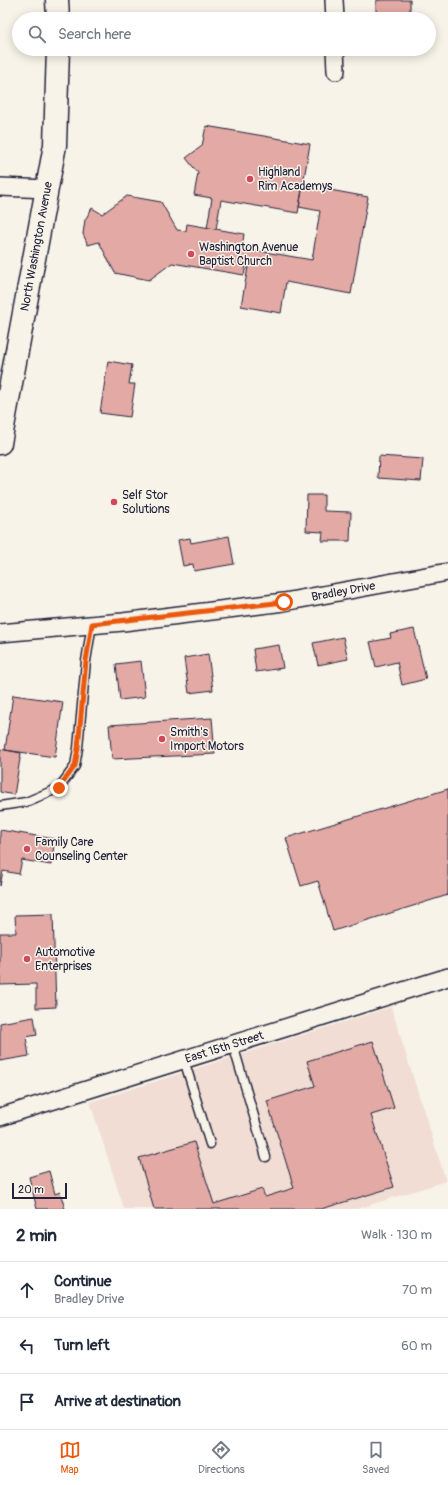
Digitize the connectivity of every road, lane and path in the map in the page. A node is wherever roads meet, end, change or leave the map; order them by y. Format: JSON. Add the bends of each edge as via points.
{"nodes":[{"id":1,"x":57,"y":0,"type":"edge"},
{"id":2,"x":334,"y":0,"type":"edge"},
{"id":3,"x":58,"y":12,"type":"edge"},
{"id":4,"x":335,"y":12,"type":"edge"},
{"id":5,"x":58,"y":56,"type":"edge"},
{"id":6,"x":335,"y":56,"type":"edge"},
{"id":7,"x":336,"y":71,"type":"dead end"},
{"id":8,"x":0,"y":187,"type":"edge"},
{"id":9,"x":48,"y":189,"type":"junction"},
{"id":10,"x":0,"y":443,"type":"edge"},
{"id":11,"x":448,"y":572,"type":"edge"},
{"id":12,"x":92,"y":624,"type":"junction"},
{"id":13,"x":0,"y":633,"type":"edge"},
{"id":14,"x":0,"y":806,"type":"edge"},
{"id":15,"x":448,"y":977,"type":"edge"},
{"id":16,"x":233,"y":1045,"type":"junction"},
{"id":17,"x":184,"y":1060,"type":"junction"},
{"id":18,"x":0,"y":1117,"type":"edge"},
{"id":19,"x":210,"y":1144,"type":"dead end"},
{"id":20,"x":266,"y":1157,"type":"dead end"}],
"edges":[{"from":1,"to":3,"type":"main road"},
{"from":2,"to":4,"type":"street"},
{"from":5,"to":9,"type":"main road","name":"North Washington Avenue","via":[[55,145]]},
{"from":6,"to":7,"type":"street"},
{"from":8,"to":9,"type":"street"},
{"from":9,"to":10,"type":"main road","name":"North Washington Avenue"},
{"from":11,"to":12,"type":"street","name":"Bradley Drive","via":[[284,602]]},
{"from":12,"to":13,"type":"street","name":"Bradley Drive"},
{"from":12,"to":14,"type":"lane","via":[[75,766],[59,788],[26,802]]},
{"from":15,"to":16,"type":"street","name":"East 15th Street"},
{"from":16,"to":17,"type":"street","name":"East 15th Street"},
{"from":16,"to":20,"type":"lane"},
{"from":17,"to":18,"type":"street","name":"East 15th Street"},
{"from":17,"to":19,"type":"lane"}]}
